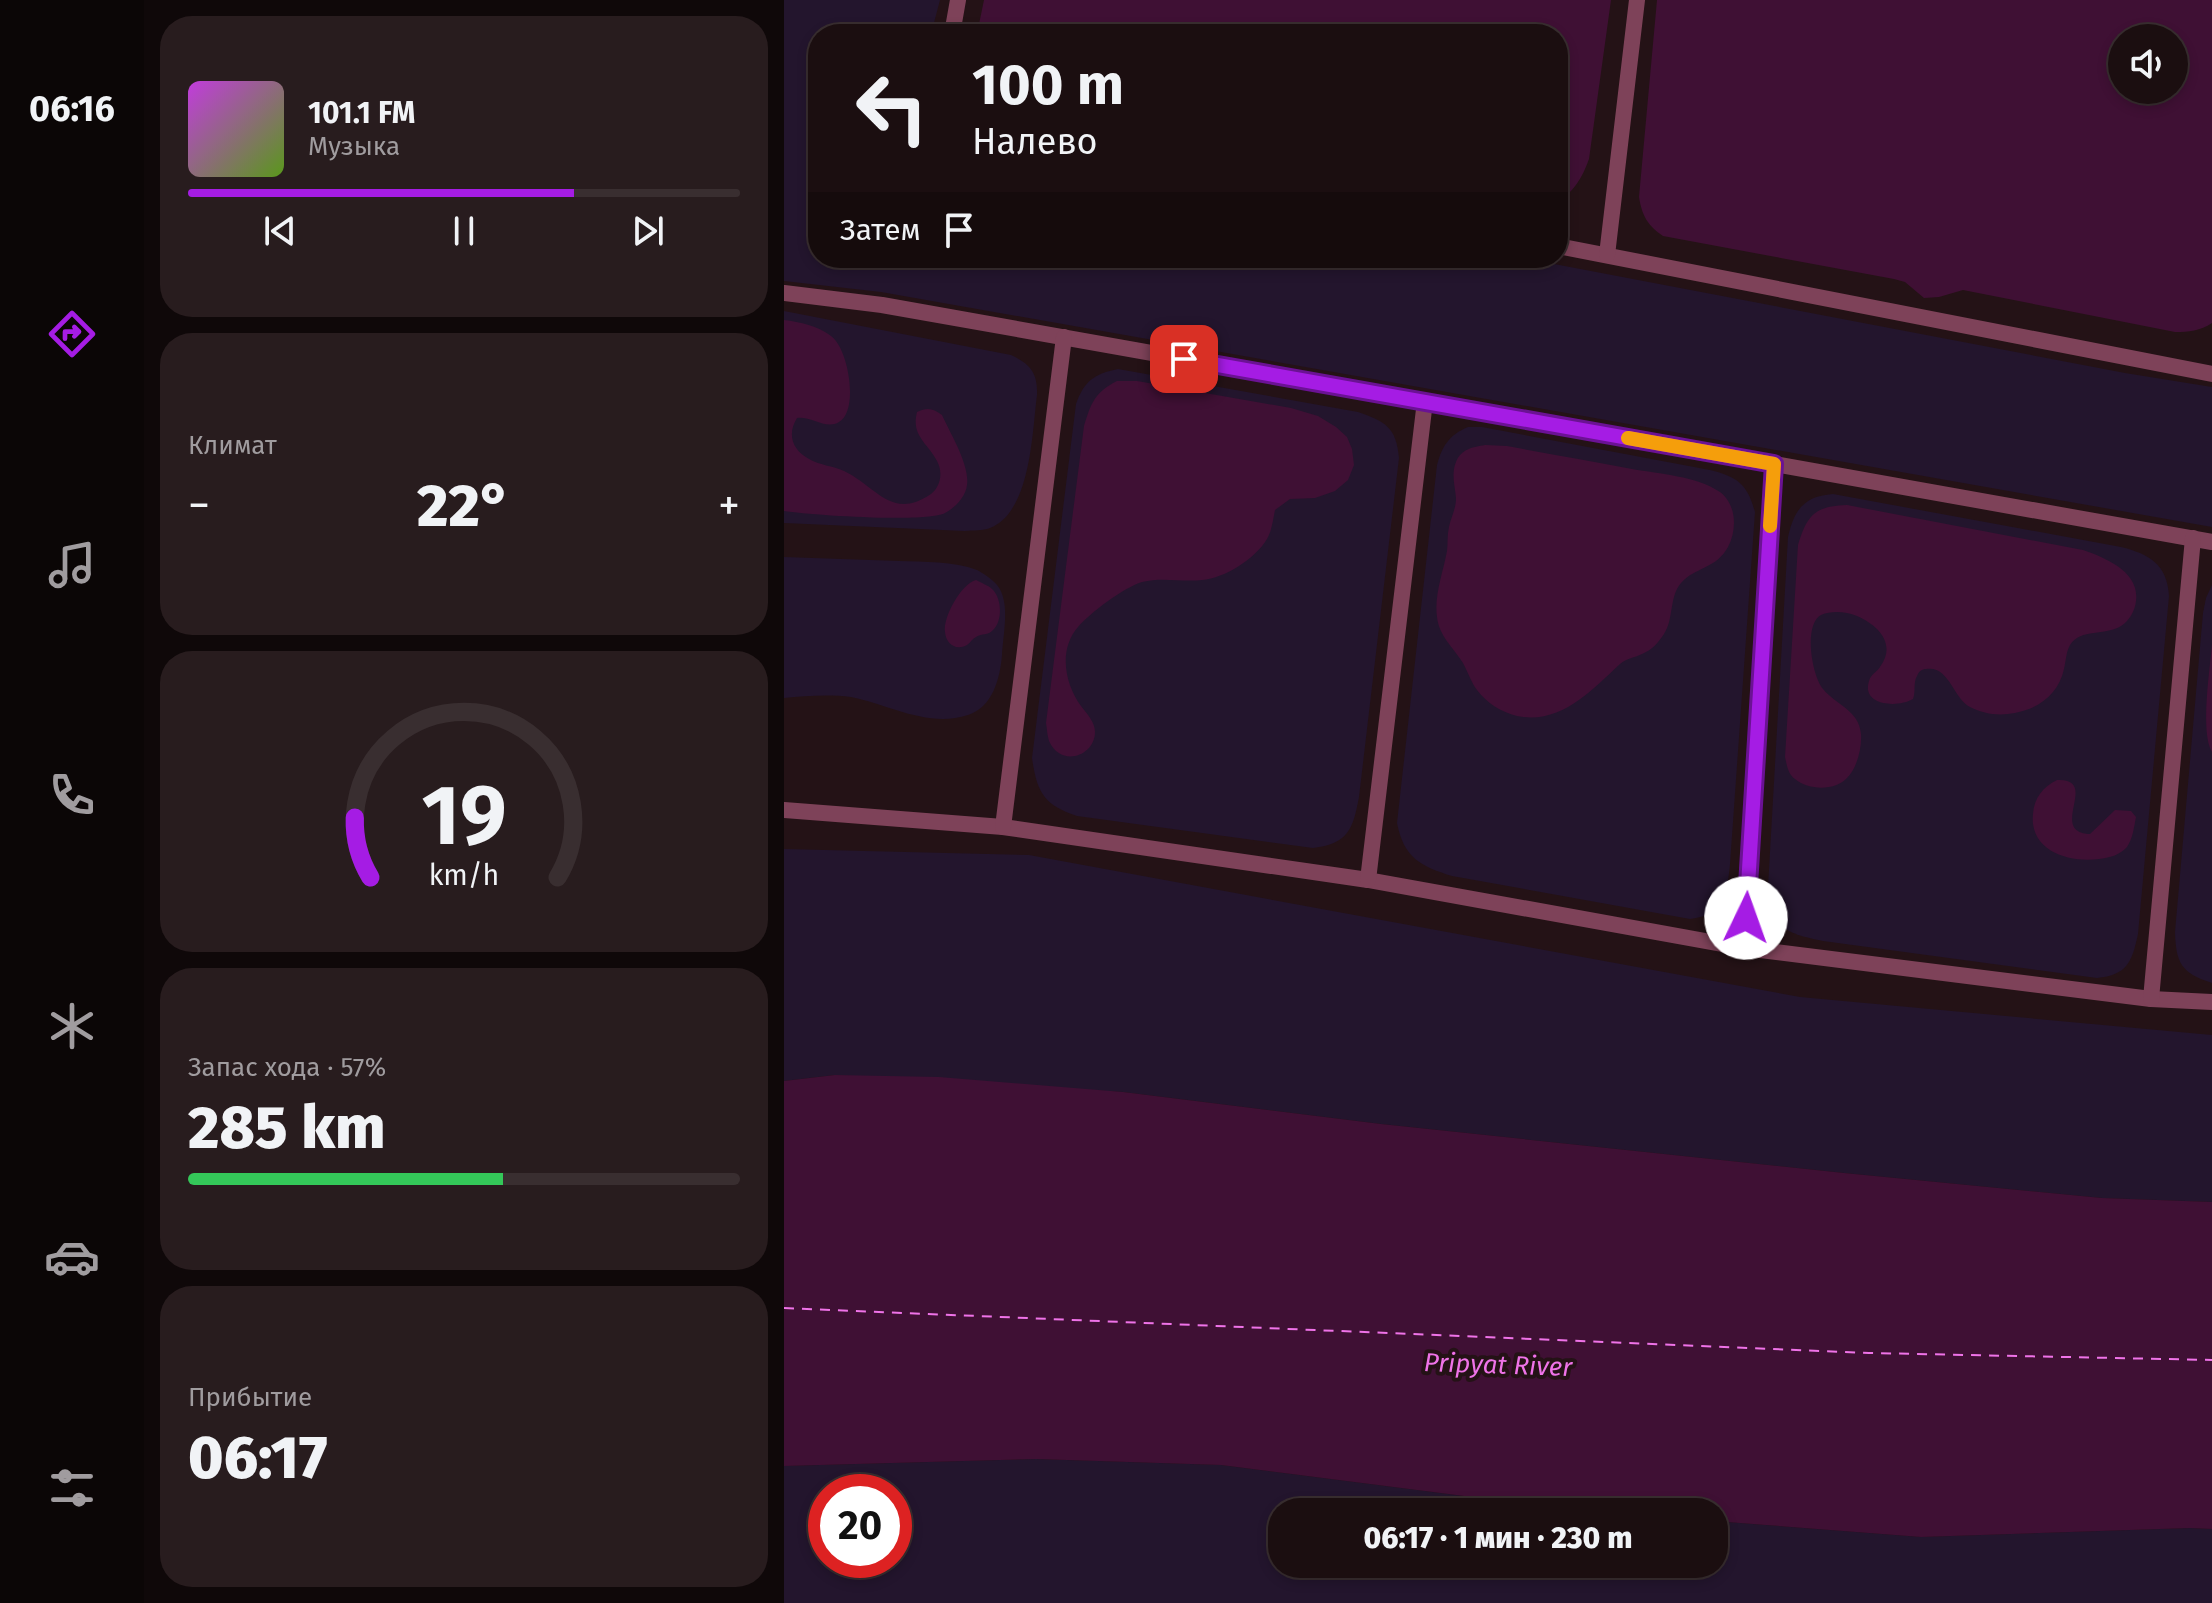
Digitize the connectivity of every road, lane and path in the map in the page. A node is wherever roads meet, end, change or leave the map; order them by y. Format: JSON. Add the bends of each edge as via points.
{"nodes":[{"id":1,"x":958,"y":0,"type":"edge"},
{"id":2,"x":1637,"y":0,"type":"edge"},
{"id":3,"x":954,"y":24,"type":"edge"},
{"id":4,"x":1568,"y":248,"type":"edge"},
{"id":5,"x":1607,"y":255,"type":"junction"},
{"id":6,"x":784,"y":293,"type":"edge"},
{"id":7,"x":1064,"y":337,"type":"junction"},
{"id":8,"x":2212,"y":374,"type":"edge"},
{"id":9,"x":1425,"y":401,"type":"junction"},
{"id":10,"x":1774,"y":464,"type":"junction"},
{"id":11,"x":2193,"y":538,"type":"junction"},
{"id":12,"x":2212,"y":542,"type":"edge"},
{"id":13,"x":784,"y":810,"type":"edge"},
{"id":14,"x":1003,"y":827,"type":"junction"},
{"id":15,"x":1368,"y":880,"type":"junction"},
{"id":16,"x":1744,"y":948,"type":"junction"},
{"id":17,"x":2151,"y":999,"type":"junction"},
{"id":18,"x":2212,"y":1002,"type":"edge"}],
"edges":[{"from":1,"to":3,"type":"lane"},
{"from":2,"to":5,"type":"lane"},
{"from":4,"to":5,"type":"lane"},
{"from":5,"to":8,"type":"lane"},
{"from":6,"to":7,"type":"lane"},
{"from":7,"to":9,"type":"lane"},
{"from":7,"to":14,"type":"lane"},
{"from":9,"to":10,"type":"lane"},
{"from":9,"to":15,"type":"lane"},
{"from":10,"to":11,"type":"lane"},
{"from":10,"to":16,"type":"lane"},
{"from":11,"to":12,"type":"lane"},
{"from":11,"to":17,"type":"lane"},
{"from":13,"to":14,"type":"lane"},
{"from":14,"to":15,"type":"lane"},
{"from":15,"to":16,"type":"lane"},
{"from":16,"to":17,"type":"lane"},
{"from":17,"to":18,"type":"lane"}]}
